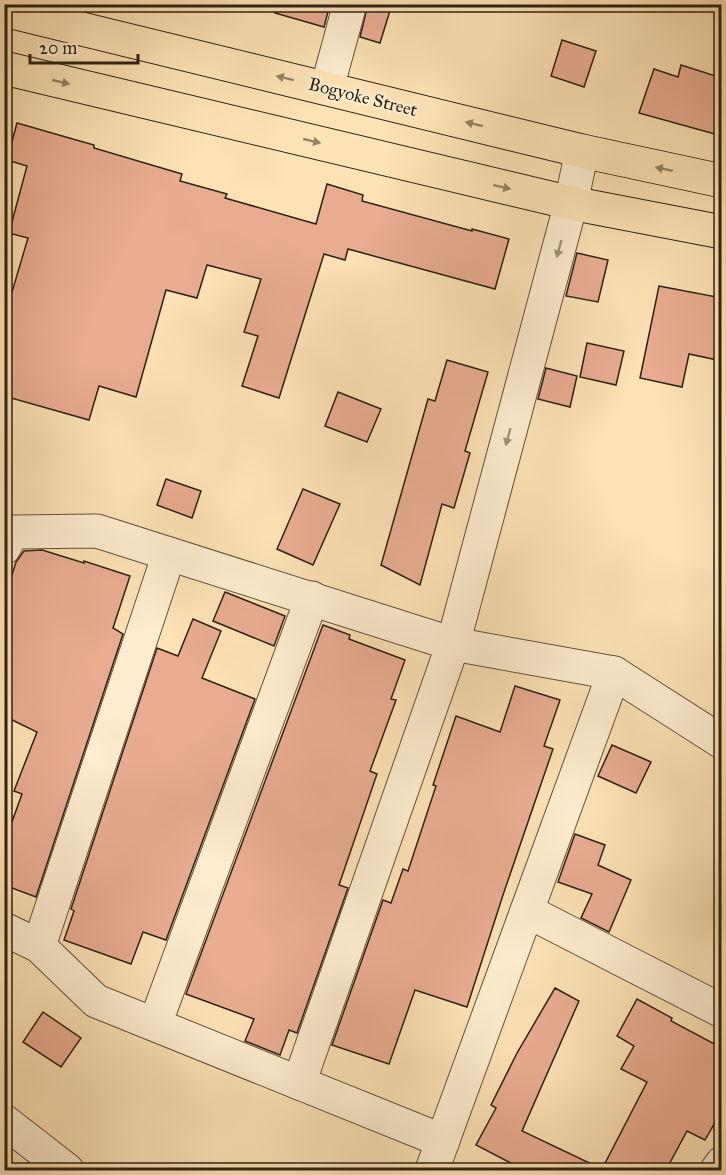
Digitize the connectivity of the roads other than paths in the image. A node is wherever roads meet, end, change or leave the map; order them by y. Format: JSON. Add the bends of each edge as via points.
{"nodes":[{"id":1,"x":350,"y":4,"type":"edge"},
{"id":2,"x":4,"y":10,"type":"edge"},
{"id":3,"x":4,"y":68,"type":"edge"},
{"id":4,"x":327,"y":88,"type":"junction"},
{"id":5,"x":582,"y":151,"type":"junction"},
{"id":6,"x":722,"y":181,"type":"edge"},
{"id":7,"x":571,"y":203,"type":"junction"},
{"id":8,"x":722,"y":232,"type":"edge"},
{"id":9,"x":4,"y":548,"type":"edge"},
{"id":10,"x":169,"y":554,"type":"junction"},
{"id":11,"x":312,"y":598,"type":"junction"},
{"id":12,"x":453,"y":644,"type":"junction"},
{"id":13,"x":614,"y":673,"type":"junction"},
{"id":14,"x":722,"y":742,"type":"edge"},
{"id":15,"x":527,"y":911,"type":"junction"},
{"id":16,"x":4,"y":929,"type":"edge"},
{"id":17,"x":39,"y":946,"type":"junction"},
{"id":18,"x":722,"y":1011,"type":"edge"},
{"id":19,"x":155,"y":1024,"type":"junction"},
{"id":20,"x":299,"y":1083,"type":"junction"},
{"id":21,"x":4,"y":1121,"type":"edge"},
{"id":22,"x":437,"y":1156,"type":"edge"},
{"id":23,"x":722,"y":1163,"type":"edge"},
{"id":24,"x":67,"y":1170,"type":"edge"},
{"id":25,"x":717,"y":1170,"type":"edge"}],
"edges":[{"from":1,"to":4,"type":"street"},
{"from":4,"to":2,"type":"main road","name":"Bogyoke Street","one_way":true},
{"from":3,"to":7,"type":"main road","one_way":true},
{"from":5,"to":4,"type":"main road","name":"Bogyoke Street","one_way":true},
{"from":6,"to":5,"type":"main road","name":"Bogyoke Street","one_way":true},
{"from":5,"to":7,"type":"street"},
{"from":7,"to":8,"type":"main road"},
{"from":7,"to":12,"type":"street","one_way":true},
{"from":9,"to":10,"type":"street","via":[[13,532],[97,531]]},
{"from":10,"to":11,"type":"street"},
{"from":10,"to":17,"type":"street"},
{"from":11,"to":12,"type":"street"},
{"from":11,"to":19,"type":"street"},
{"from":12,"to":13,"type":"street"},
{"from":12,"to":20,"type":"street"},
{"from":13,"to":14,"type":"street"},
{"from":13,"to":15,"type":"street"},
{"from":15,"to":18,"type":"street"},
{"from":15,"to":22,"type":"street"},
{"from":16,"to":17,"type":"street"},
{"from":17,"to":19,"type":"street","via":[[96,1001]]},
{"from":19,"to":20,"type":"street"},
{"from":20,"to":22,"type":"street"},
{"from":21,"to":24,"type":"street"},
{"from":23,"to":25,"type":"street"}]}
